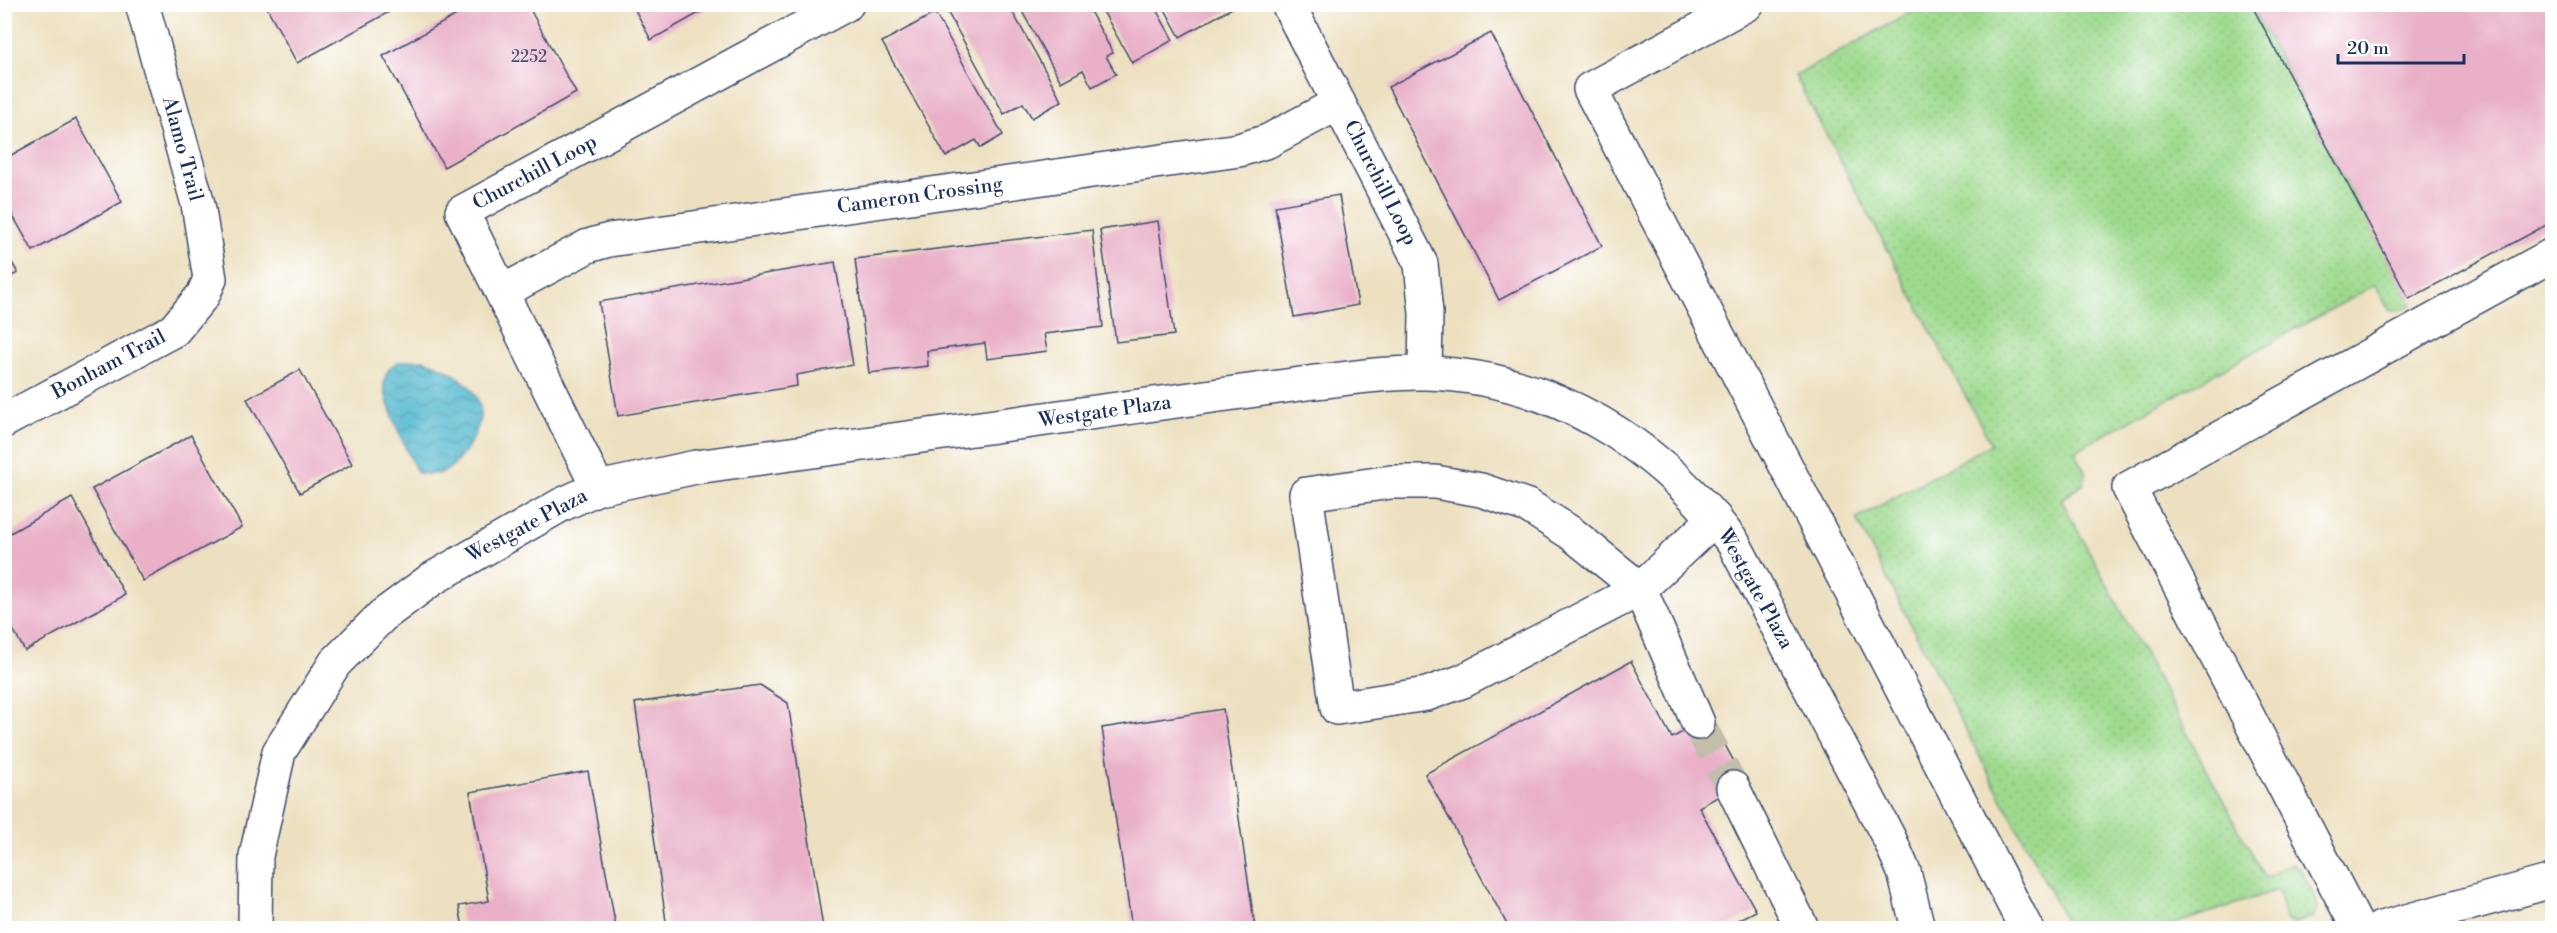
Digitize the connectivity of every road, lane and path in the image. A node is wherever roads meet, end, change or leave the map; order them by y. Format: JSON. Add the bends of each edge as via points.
{"nodes":[{"id":1,"x":142,"y":4,"type":"edge"},
{"id":2,"x":848,"y":4,"type":"edge"},
{"id":3,"x":1288,"y":4,"type":"edge"},
{"id":4,"x":1747,"y":4,"type":"edge"},
{"id":5,"x":1339,"y":103,"type":"junction"},
{"id":6,"x":2553,"y":255,"type":"edge"},
{"id":7,"x":502,"y":292,"type":"junction"},
{"id":8,"x":202,"y":295,"type":"joint"},
{"id":9,"x":1425,"y":373,"type":"junction"},
{"id":10,"x":4,"y":421,"type":"edge"},
{"id":11,"x":598,"y":488,"type":"junction"},
{"id":12,"x":1715,"y":518,"type":"junction"},
{"id":13,"x":1640,"y":589,"type":"junction"},
{"id":14,"x":1698,"y":723,"type":"tunnel mouth"},
{"id":15,"x":1733,"y":789,"type":"tunnel mouth"},
{"id":16,"x":2553,"y":881,"type":"edge"},
{"id":17,"x":255,"y":928,"type":"edge"},
{"id":18,"x":1802,"y":928,"type":"edge"},
{"id":19,"x":1918,"y":928,"type":"edge"},
{"id":20,"x":2026,"y":928,"type":"edge"},
{"id":21,"x":2358,"y":928,"type":"edge"},
{"id":22,"x":2381,"y":928,"type":"edge"}],
"edges":[{"from":1,"to":8,"type":"street","name":"Alamo Trail","via":[[198,204],[210,279]]},
{"from":2,"to":7,"type":"street","name":"Churchill Loop","via":[[462,212]]},
{"from":3,"to":5,"type":"street","name":"Churchill Loop"},
{"from":4,"to":20,"type":"street","via":[[1590,89]]},
{"from":5,"to":7,"type":"street","name":"Cameron Crossing","via":[[1268,141],[1239,150],[609,240],[588,246]]},
{"from":5,"to":9,"type":"street","name":"Churchill Loop","via":[[1421,264],[1426,313]]},
{"from":6,"to":21,"type":"street","via":[[2129,488]]},
{"from":7,"to":11,"type":"street","name":"Churchill Loop"},
{"from":8,"to":10,"type":"street","name":"Bonham Trail","via":[[174,330]]},
{"from":9,"to":11,"type":"street","name":"Westgate Plaza","via":[[1315,382],[719,464]]},
{"from":9,"to":12,"type":"street","name":"Westgate Plaza","via":[[1514,386],[1571,407],[1616,431],[1663,466]]},
{"from":11,"to":17,"type":"street","name":"Westgate Plaza","via":[[432,579],[382,616],[335,663],[279,752],[256,856]]},
{"from":12,"to":13,"type":"street"},
{"from":12,"to":19,"type":"street","name":"Westgate Plaza","via":[[1734,544],[1890,840],[1904,872]]},
{"from":13,"to":13,"type":"street","via":[[1571,533],[1528,506],[1481,490],[1435,482],[1391,482],[1306,494],[1337,708],[1427,694],[1463,681]]},
{"from":13,"to":14,"type":"street"},
{"from":15,"to":18,"type":"street"},
{"from":16,"to":22,"type":"street"}]}
